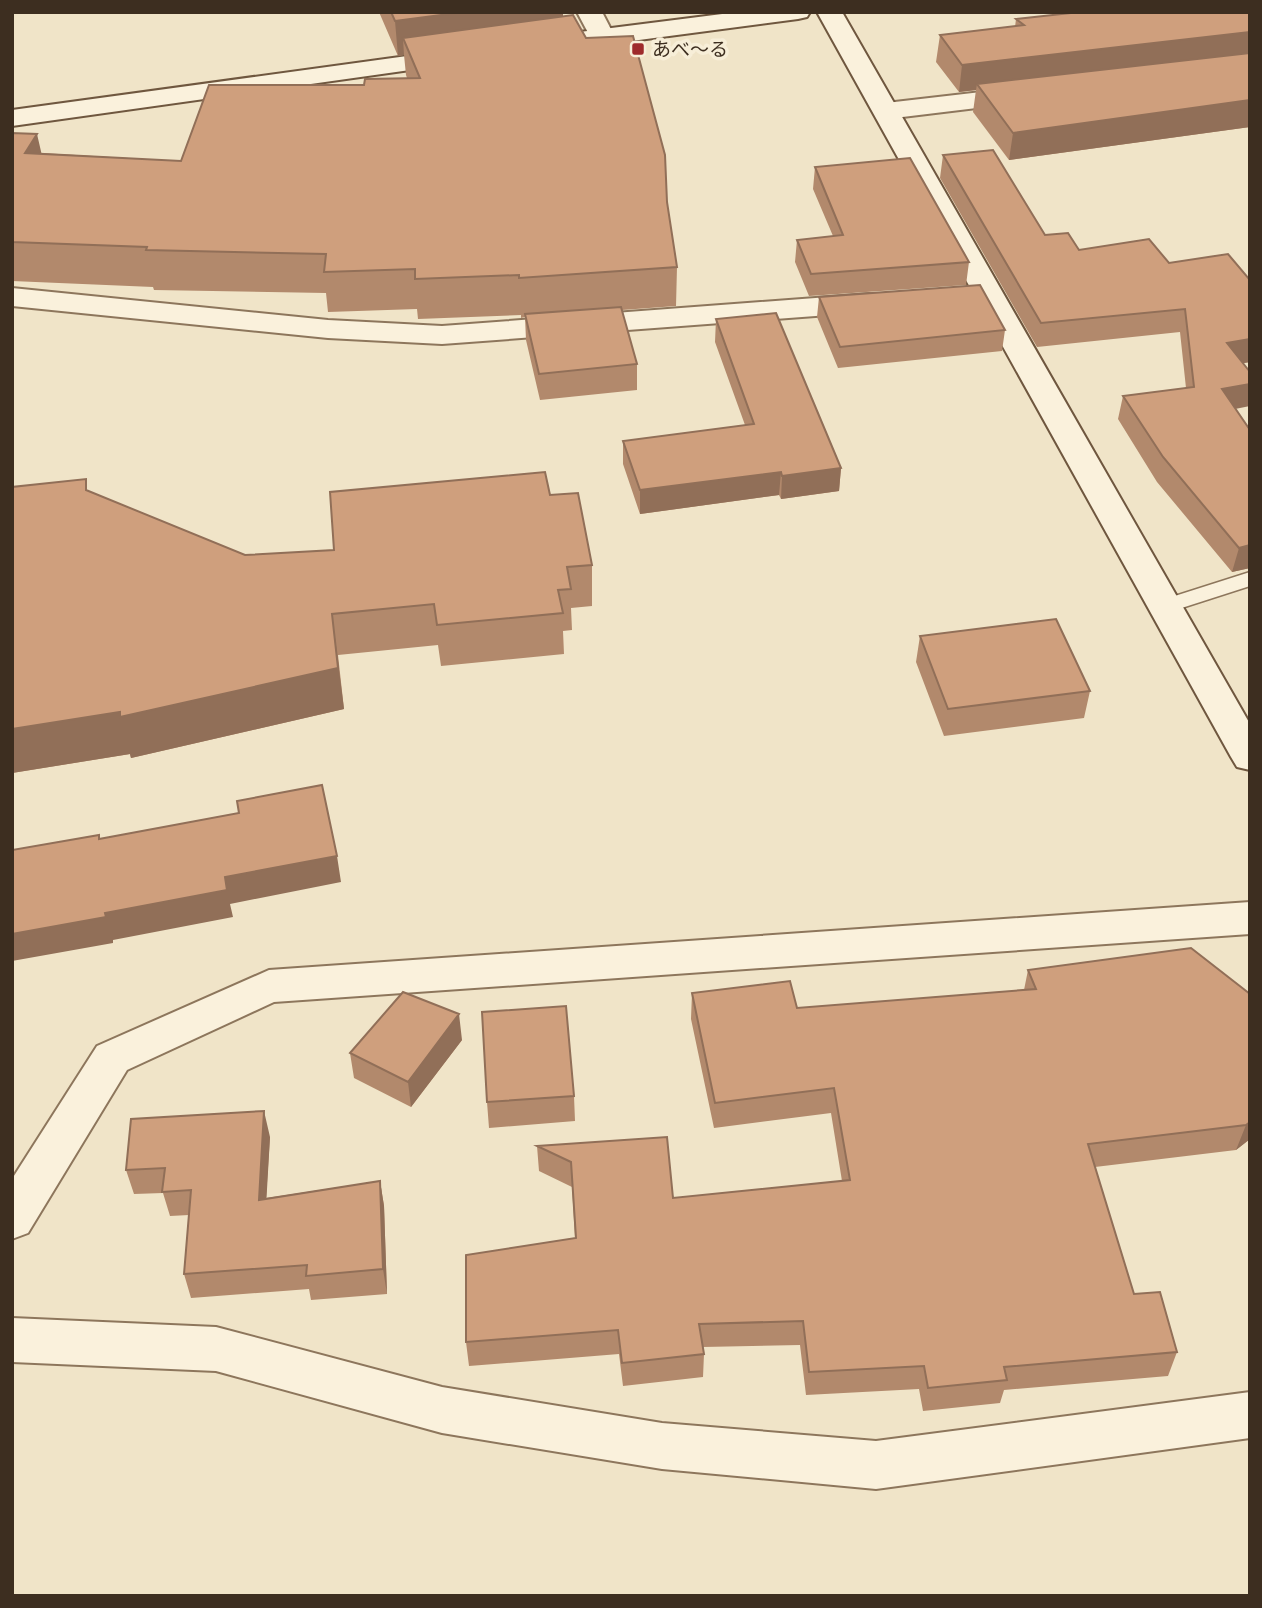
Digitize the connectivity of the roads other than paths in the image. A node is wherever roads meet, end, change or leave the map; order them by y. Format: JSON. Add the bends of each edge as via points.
{"nodes":[{"id":1,"x":589,"y":12,"type":"edge"},
{"id":2,"x":798,"y":12,"type":"edge"},
{"id":3,"x":829,"y":12,"type":"edge"},
{"id":4,"x":602,"y":37,"type":"junction"},
{"id":5,"x":519,"y":48,"type":"edge"},
{"id":6,"x":478,"y":54,"type":"edge"},
{"id":7,"x":1048,"y":92,"type":"edge"},
{"id":8,"x":886,"y":111,"type":"junction"},
{"id":9,"x":12,"y":118,"type":"edge"},
{"id":10,"x":12,"y":297,"type":"edge"},
{"id":11,"x":892,"y":302,"type":"edge"},
{"id":12,"x":1250,"y":579,"type":"edge"},
{"id":13,"x":1163,"y":607,"type":"junction"},
{"id":14,"x":1250,"y":757,"type":"edge"},
{"id":15,"x":1250,"y":918,"type":"edge"},
{"id":16,"x":12,"y":1219,"type":"edge"},
{"id":17,"x":12,"y":1340,"type":"edge"},
{"id":18,"x":1250,"y":1415,"type":"edge"}],
"edges":[{"from":1,"to":4,"type":"street"},
{"from":2,"to":4,"type":"street"},
{"from":3,"to":8,"type":"street"},
{"from":4,"to":5,"type":"street"},
{"from":6,"to":9,"type":"street"},
{"from":7,"to":8,"type":"street"},
{"from":8,"to":13,"type":"street","via":[[973,296]]},
{"from":10,"to":11,"type":"street","via":[[328,329],[442,335]]},
{"from":12,"to":13,"type":"lane"},
{"from":13,"to":14,"type":"street"},
{"from":15,"to":16,"type":"street","via":[[269,986],[113,1058]]},
{"from":17,"to":18,"type":"street","via":[[216,1349],[442,1410],[662,1446],[876,1465]]}]}
